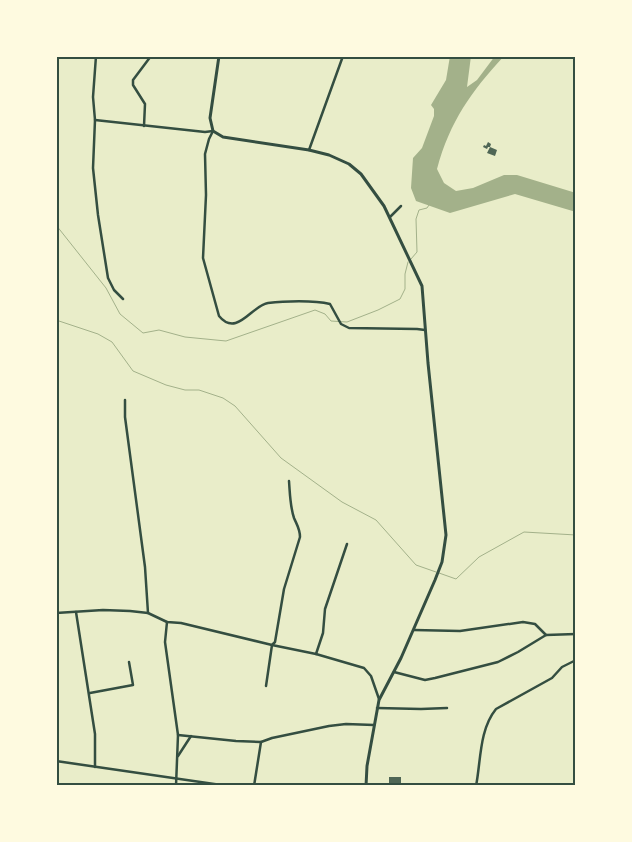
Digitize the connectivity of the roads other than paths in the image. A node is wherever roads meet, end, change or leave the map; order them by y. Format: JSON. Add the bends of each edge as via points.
{"nodes":[{"id":1,"x":96,"y":56,"type":"edge"},
{"id":2,"x":151,"y":56,"type":"edge"},
{"id":3,"x":219,"y":56,"type":"edge"},
{"id":4,"x":343,"y":56,"type":"edge"},
{"id":5,"x":95,"y":120,"type":"junction"},
{"id":6,"x":144,"y":126,"type":"junction"},
{"id":7,"x":213,"y":132,"type":"junction"},
{"id":8,"x":309,"y":150,"type":"junction"},
{"id":9,"x":401,"y":206,"type":"dead end"},
{"id":10,"x":390,"y":217,"type":"junction"},
{"id":11,"x":123,"y":299,"type":"dead end"},
{"id":12,"x":426,"y":330,"type":"junction"},
{"id":13,"x":125,"y":400,"type":"dead end"},
{"id":14,"x":289,"y":481,"type":"dead end"},
{"id":15,"x":347,"y":544,"type":"dead end"},
{"id":16,"x":76,"y":612,"type":"junction"},
{"id":17,"x":56,"y":613,"type":"edge"},
{"id":18,"x":148,"y":614,"type":"junction"},
{"id":19,"x":167,"y":622,"type":"junction"},
{"id":20,"x":414,"y":630,"type":"junction"},
{"id":21,"x":546,"y":634,"type":"junction"},
{"id":22,"x":576,"y":635,"type":"edge"},
{"id":23,"x":272,"y":645,"type":"junction"},
{"id":24,"x":316,"y":654,"type":"junction"},
{"id":25,"x":576,"y":660,"type":"edge"},
{"id":26,"x":129,"y":662,"type":"dead end"},
{"id":27,"x":394,"y":672,"type":"junction"},
{"id":28,"x":266,"y":686,"type":"dead end"},
{"id":29,"x":90,"y":693,"type":"junction"},
{"id":30,"x":380,"y":700,"type":"junction"},
{"id":31,"x":377,"y":708,"type":"junction"},
{"id":32,"x":447,"y":708,"type":"dead end"},
{"id":33,"x":374,"y":725,"type":"junction"},
{"id":34,"x":178,"y":735,"type":"junction"},
{"id":35,"x":191,"y":736,"type":"junction"},
{"id":36,"x":261,"y":742,"type":"junction"},
{"id":37,"x":177,"y":758,"type":"junction"},
{"id":38,"x":56,"y":761,"type":"edge"},
{"id":39,"x":95,"y":767,"type":"junction"},
{"id":40,"x":176,"y":779,"type":"junction"},
{"id":41,"x":176,"y":786,"type":"edge"},
{"id":42,"x":228,"y":786,"type":"edge"},
{"id":43,"x":254,"y":786,"type":"edge"},
{"id":44,"x":366,"y":786,"type":"edge"},
{"id":45,"x":476,"y":786,"type":"edge"}],
"edges":[{"from":1,"to":5,"type":"street"},
{"from":2,"to":6,"type":"street","via":[[132,80],[145,104]]},
{"from":3,"to":7,"type":"street","via":[[210,118]]},
{"from":4,"to":8,"type":"street"},
{"from":5,"to":6,"type":"street"},
{"from":5,"to":11,"type":"street","via":[[93,168],[99,224],[108,278]]},
{"from":6,"to":7,"type":"street"},
{"from":7,"to":8,"type":"street","via":[[223,137]]},
{"from":7,"to":12,"type":"street","via":[[206,154],[203,258],[223,321],[244,320],[266,303],[320,302],[330,304],[341,324],[349,328]]},
{"from":8,"to":10,"type":"street","via":[[349,164],[369,183]]},
{"from":9,"to":10,"type":"street"},
{"from":10,"to":12,"type":"street","via":[[422,286]]},
{"from":12,"to":20,"type":"street","via":[[446,535],[442,562]]},
{"from":13,"to":18,"type":"street","via":[[124,417],[145,567]]},
{"from":14,"to":23,"type":"street","via":[[300,537],[288,573]]},
{"from":15,"to":24,"type":"street","via":[[325,609],[324,632]]},
{"from":16,"to":17,"type":"street"},
{"from":16,"to":18,"type":"street","via":[[103,610]]},
{"from":16,"to":29,"type":"street"},
{"from":18,"to":19,"type":"street"},
{"from":19,"to":23,"type":"street"},
{"from":19,"to":34,"type":"street","via":[[165,642]]},
{"from":20,"to":21,"type":"street","via":[[460,631],[522,622],[535,624]]},
{"from":20,"to":27,"type":"street"},
{"from":21,"to":22,"type":"street"},
{"from":21,"to":27,"type":"street","via":[[498,662],[435,678],[425,680]]},
{"from":23,"to":24,"type":"street"},
{"from":23,"to":28,"type":"street"},
{"from":24,"to":30,"type":"street","via":[[364,668],[371,676]]},
{"from":25,"to":45,"type":"street","via":[[568,662],[552,678],[496,709],[491,715],[484,735]]},
{"from":26,"to":29,"type":"street","via":[[133,685]]},
{"from":27,"to":30,"type":"street"},
{"from":29,"to":39,"type":"street"},
{"from":30,"to":31,"type":"street"},
{"from":31,"to":32,"type":"street"},
{"from":31,"to":33,"type":"street"},
{"from":33,"to":36,"type":"street","via":[[329,726]]},
{"from":33,"to":44,"type":"street"},
{"from":34,"to":35,"type":"street"},
{"from":34,"to":37,"type":"street"},
{"from":35,"to":36,"type":"street"},
{"from":35,"to":37,"type":"street"},
{"from":36,"to":43,"type":"street"},
{"from":37,"to":40,"type":"street"},
{"from":38,"to":39,"type":"street"},
{"from":39,"to":40,"type":"street"},
{"from":40,"to":41,"type":"street"},
{"from":40,"to":42,"type":"street"}]}
